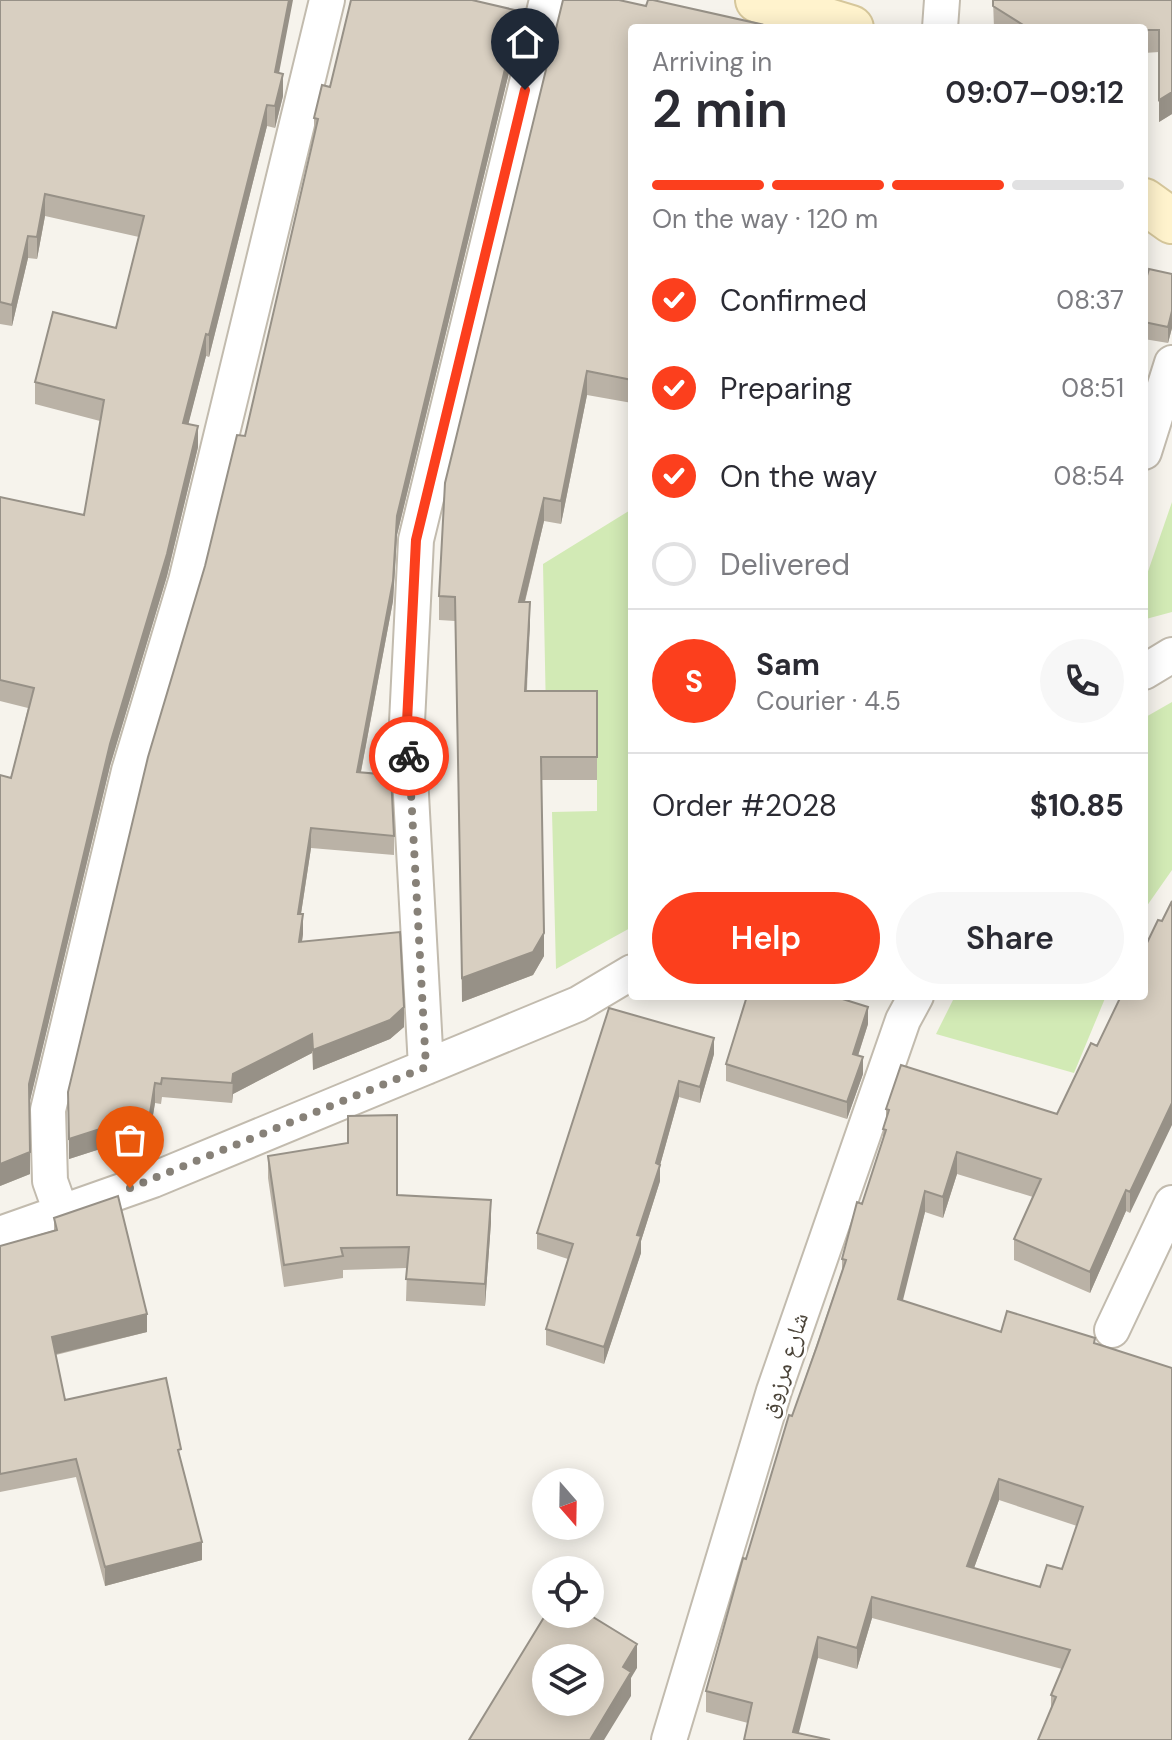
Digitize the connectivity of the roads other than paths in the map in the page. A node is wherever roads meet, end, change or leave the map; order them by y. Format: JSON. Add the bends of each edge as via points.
{"nodes":[{"id":1,"x":327,"y":0,"type":"edge"},
{"id":2,"x":547,"y":0,"type":"edge"},
{"id":3,"x":758,"y":0,"type":"edge"},
{"id":4,"x":942,"y":0,"type":"edge"},
{"id":5,"x":838,"y":24,"type":"edge"},
{"id":6,"x":940,"y":24,"type":"edge"},
{"id":7,"x":1148,"y":204,"type":"edge"},
{"id":8,"x":1172,"y":221,"type":"edge"},
{"id":9,"x":1172,"y":363,"type":"edge"},
{"id":10,"x":1148,"y":439,"type":"edge"},
{"id":11,"x":1172,"y":655,"type":"edge"},
{"id":12,"x":1148,"y":670,"type":"edge"},
{"id":13,"x":628,"y":974,"type":"edge"},
{"id":14,"x":914,"y":1000,"type":"edge"},
{"id":15,"x":426,"y":1067,"type":"junction"},
{"id":16,"x":1172,"y":1203,"type":"edge"},
{"id":17,"x":61,"y":1212,"type":"junction"},
{"id":18,"x":0,"y":1234,"type":"edge"},
{"id":19,"x":1112,"y":1330,"type":"dead end"},
{"id":20,"x":669,"y":1740,"type":"edge"}],
"edges":[{"from":1,"to":17,"type":"street","via":[[186,581],[129,771],[48,1110],[50,1181]]},
{"from":2,"to":15,"type":"street","via":[[416,540],[407,722]]},
{"from":3,"to":5,"type":"street"},
{"from":4,"to":6,"type":"street"},
{"from":7,"to":8,"type":"street"},
{"from":9,"to":10,"type":"street"},
{"from":11,"to":12,"type":"street"},
{"from":13,"to":15,"type":"street","via":[[578,1004]]},
{"from":14,"to":20,"type":"street","name":"شارع مرزوق","via":[[774,1391]]},
{"from":15,"to":17,"type":"street","via":[[153,1180]]},
{"from":16,"to":19,"type":"street"},
{"from":17,"to":18,"type":"street"}]}
